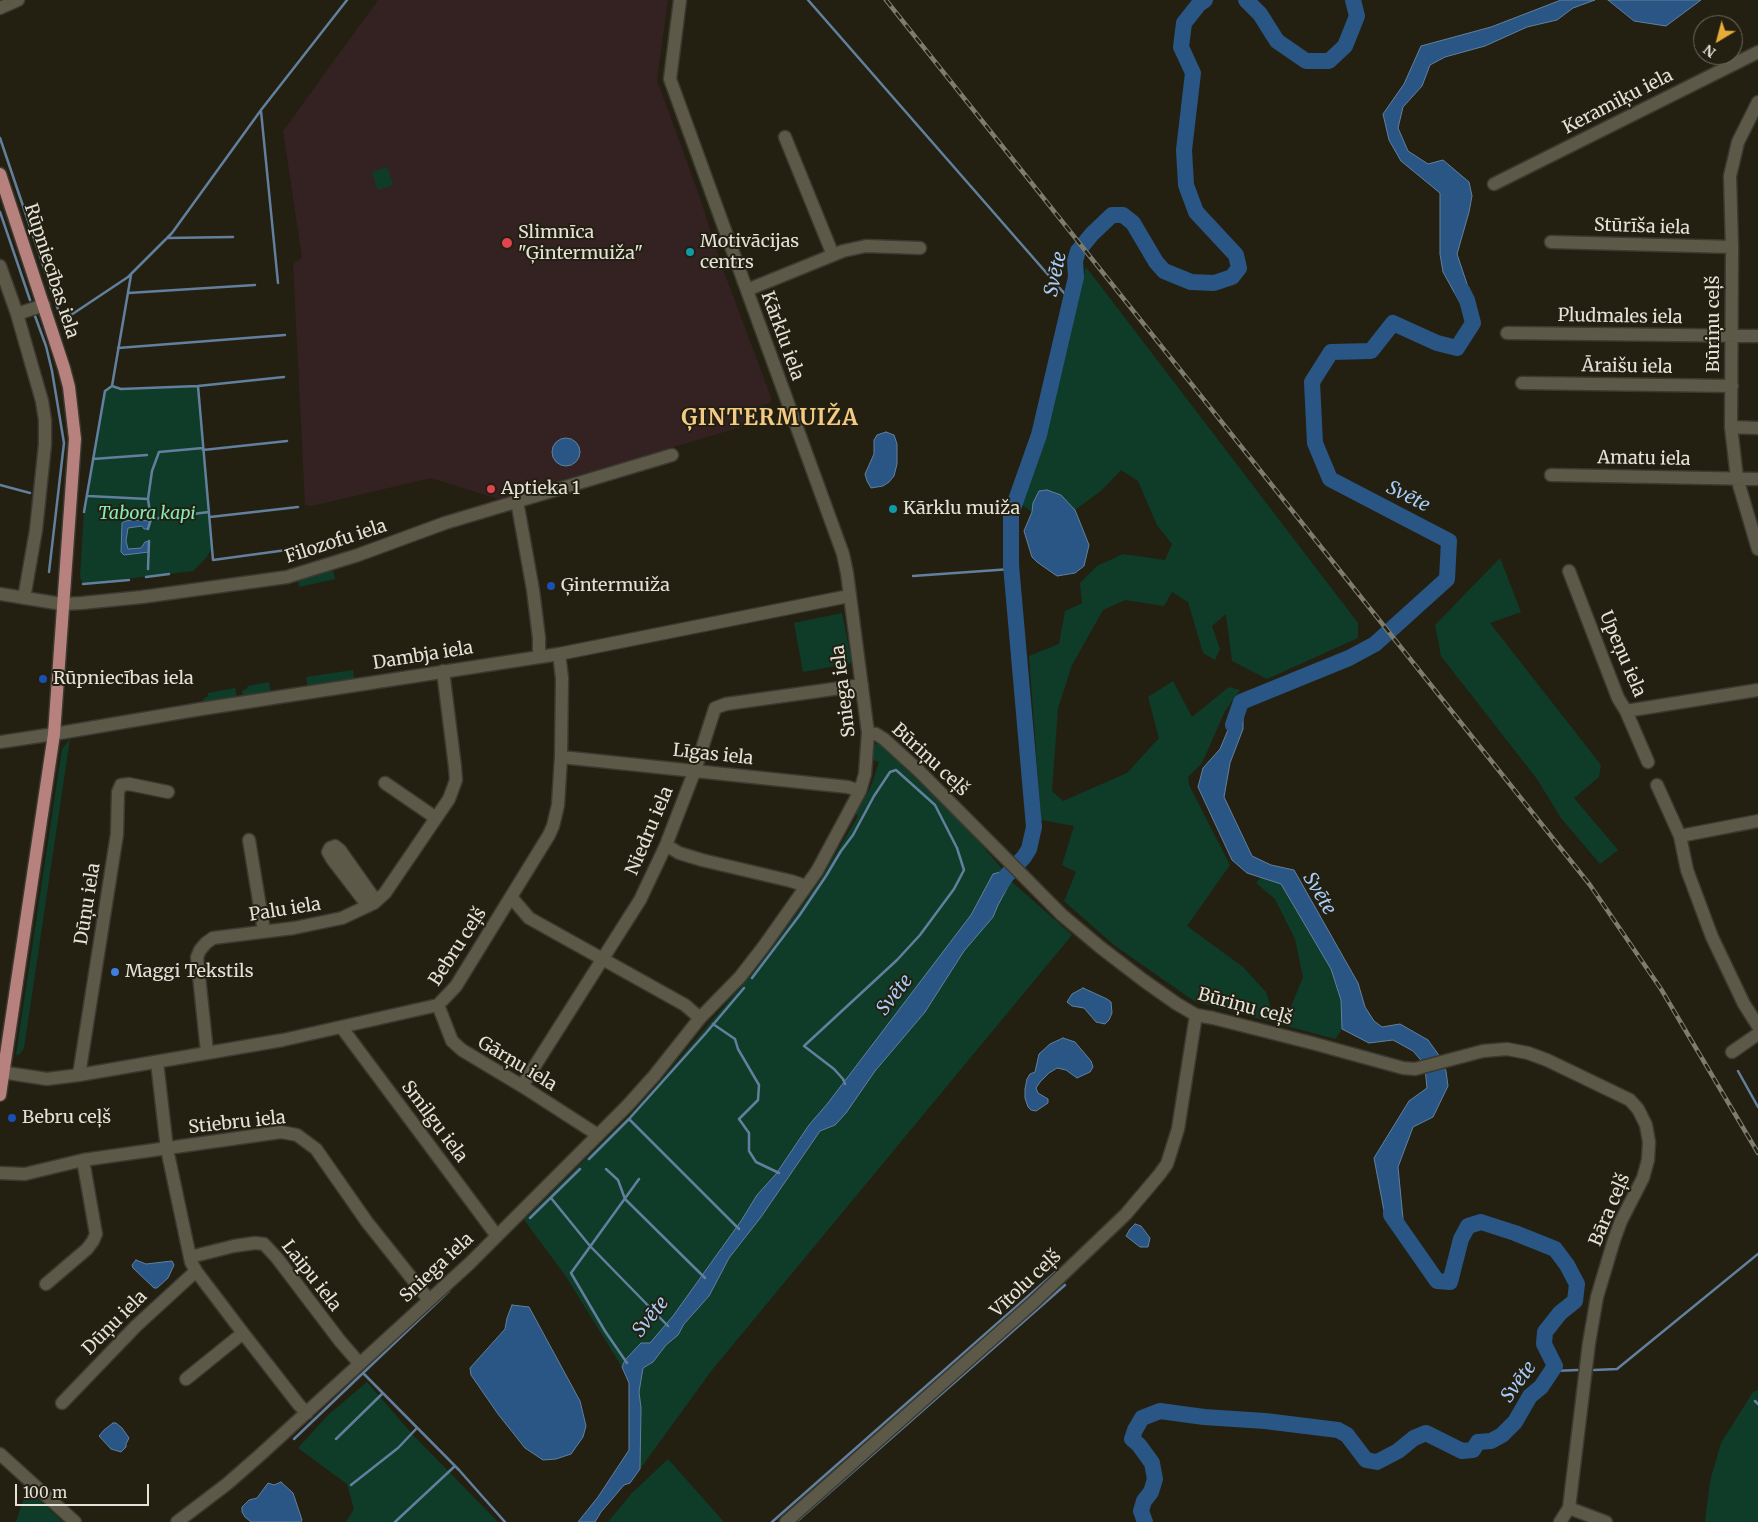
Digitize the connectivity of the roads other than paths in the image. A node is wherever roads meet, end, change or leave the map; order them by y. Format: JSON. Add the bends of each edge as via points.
{"nodes":[{"id":1,"x":18,"y":0,"type":"edge"},
{"id":2,"x":680,"y":0,"type":"edge"},
{"id":3,"x":0,"y":8,"type":"edge"},
{"id":4,"x":1758,"y":52,"type":"edge"},
{"id":5,"x":1758,"y":102,"type":"edge"},
{"id":6,"x":785,"y":137,"type":"dead end"},
{"id":7,"x":0,"y":174,"type":"edge"},
{"id":8,"x":1494,"y":184,"type":"dead end"},
{"id":9,"x":1551,"y":242,"type":"dead end"},
{"id":10,"x":1732,"y":247,"type":"junction"},
{"id":11,"x":920,"y":248,"type":"dead end"},
{"id":12,"x":833,"y":255,"type":"junction"},
{"id":13,"x":0,"y":266,"type":"edge"},
{"id":14,"x":747,"y":290,"type":"junction"},
{"id":15,"x":44,"y":305,"type":"junction"},
{"id":16,"x":17,"y":314,"type":"junction"},
{"id":17,"x":1508,"y":333,"type":"dead end"},
{"id":18,"x":1732,"y":336,"type":"junction"},
{"id":19,"x":1758,"y":336,"type":"edge"},
{"id":20,"x":1522,"y":383,"type":"dead end"},
{"id":21,"x":1732,"y":386,"type":"junction"},
{"id":22,"x":1732,"y":427,"type":"junction"},
{"id":23,"x":1758,"y":428,"type":"edge"},
{"id":24,"x":672,"y":455,"type":"dead end"},
{"id":25,"x":1551,"y":475,"type":"dead end"},
{"id":26,"x":1737,"y":478,"type":"junction"},
{"id":27,"x":1758,"y":479,"type":"edge"},
{"id":28,"x":517,"y":501,"type":"junction"},
{"id":29,"x":1758,"y":549,"type":"edge"},
{"id":30,"x":1569,"y":571,"type":"dead end"},
{"id":31,"x":0,"y":594,"type":"edge"},
{"id":32,"x":850,"y":596,"type":"junction"},
{"id":33,"x":24,"y":598,"type":"junction"},
{"id":34,"x":62,"y":604,"type":"junction"},
{"id":35,"x":559,"y":654,"type":"junction"},
{"id":36,"x":539,"y":657,"type":"junction"},
{"id":37,"x":443,"y":671,"type":"junction"},
{"id":38,"x":862,"y":685,"type":"junction"},
{"id":39,"x":1758,"y":690,"type":"edge"},
{"id":40,"x":1626,"y":711,"type":"junction"},
{"id":41,"x":868,"y":733,"type":"junction"},
{"id":42,"x":54,"y":734,"type":"junction"},
{"id":43,"x":0,"y":742,"type":"edge"},
{"id":44,"x":561,"y":757,"type":"junction"},
{"id":45,"x":1648,"y":762,"type":"dead end"},
{"id":46,"x":695,"y":770,"type":"junction"},
{"id":47,"x":385,"y":783,"type":"dead end"},
{"id":48,"x":1657,"y":784,"type":"dead end"},
{"id":49,"x":860,"y":791,"type":"junction"},
{"id":50,"x":168,"y":792,"type":"dead end"},
{"id":51,"x":436,"y":818,"type":"junction"},
{"id":52,"x":1758,"y":821,"type":"edge"},
{"id":53,"x":1680,"y":836,"type":"junction"},
{"id":54,"x":249,"y":840,"type":"dead end"},
{"id":55,"x":666,"y":845,"type":"junction"},
{"id":56,"x":806,"y":886,"type":"junction"},
{"id":57,"x":511,"y":897,"type":"junction"},
{"id":58,"x":264,"y":931,"type":"junction"},
{"id":59,"x":603,"y":958,"type":"junction"},
{"id":60,"x":438,"y":1005,"type":"junction"},
{"id":61,"x":1196,"y":1015,"type":"junction"},
{"id":62,"x":700,"y":1018,"type":"junction"},
{"id":63,"x":1758,"y":1026,"type":"edge"},
{"id":64,"x":342,"y":1028,"type":"junction"},
{"id":65,"x":1758,"y":1034,"type":"edge"},
{"id":66,"x":207,"y":1052,"type":"junction"},
{"id":67,"x":1732,"y":1052,"type":"dead end"},
{"id":68,"x":157,"y":1062,"type":"junction"},
{"id":69,"x":1415,"y":1069,"type":"joint"},
{"id":70,"x":2,"y":1072,"type":"edge"},
{"id":71,"x":79,"y":1075,"type":"junction"},
{"id":72,"x":522,"y":1086,"type":"junction"},
{"id":73,"x":0,"y":1095,"type":"edge"},
{"id":74,"x":598,"y":1135,"type":"junction"},
{"id":75,"x":167,"y":1148,"type":"junction"},
{"id":76,"x":83,"y":1160,"type":"junction"},
{"id":77,"x":0,"y":1173,"type":"edge"},
{"id":78,"x":497,"y":1236,"type":"junction"},
{"id":79,"x":190,"y":1257,"type":"junction"},
{"id":80,"x":196,"y":1271,"type":"junction"},
{"id":81,"x":46,"y":1284,"type":"dead end"},
{"id":82,"x":429,"y":1300,"type":"junction"},
{"id":83,"x":243,"y":1333,"type":"junction"},
{"id":84,"x":360,"y":1364,"type":"junction"},
{"id":85,"x":186,"y":1379,"type":"dead end"},
{"id":86,"x":62,"y":1403,"type":"dead end"},
{"id":87,"x":307,"y":1413,"type":"junction"},
{"id":88,"x":0,"y":1454,"type":"edge"},
{"id":89,"x":1569,"y":1508,"type":"junction"},
{"id":90,"x":75,"y":1522,"type":"edge"},
{"id":91,"x":177,"y":1522,"type":"edge"},
{"id":92,"x":786,"y":1522,"type":"edge"},
{"id":93,"x":1560,"y":1522,"type":"edge"},
{"id":94,"x":1606,"y":1522,"type":"edge"}],
"edges":[{"from":1,"to":3,"type":"street"},
{"from":2,"to":14,"type":"street","name":"Kārklu iela","via":[[670,79]]},
{"from":4,"to":8,"type":"street","name":"Keramiķu iela"},
{"from":5,"to":10,"type":"street","name":"Būriņu ceļš","via":[[1738,142],[1730,176]]},
{"from":6,"to":12,"type":"street"},
{"from":7,"to":15,"type":"main road","name":"Rūpniecības iela"},
{"from":9,"to":10,"type":"street","name":"Stūrīša iela"},
{"from":10,"to":18,"type":"street","name":"Būriņu ceļš"},
{"from":11,"to":12,"type":"street","via":[[866,246]]},
{"from":12,"to":14,"type":"street"},
{"from":13,"to":16,"type":"street"},
{"from":14,"to":32,"type":"street","name":"Kārklu iela","via":[[843,554]]},
{"from":15,"to":16,"type":"street"},
{"from":15,"to":34,"type":"main road","name":"Rūpniecības iela","via":[[69,387],[75,438]]},
{"from":16,"to":33,"type":"street","via":[[45,420],[36,530]]},
{"from":17,"to":18,"type":"street","name":"Pludmales iela"},
{"from":18,"to":19,"type":"street","name":"Pludmales iela"},
{"from":18,"to":21,"type":"street","name":"Būriņu ceļš"},
{"from":20,"to":21,"type":"street","name":"Āraišu iela"},
{"from":21,"to":22,"type":"street","name":"Būriņu ceļš"},
{"from":22,"to":23,"type":"street"},
{"from":22,"to":26,"type":"street","name":"Būriņu ceļš"},
{"from":24,"to":28,"type":"street","name":"Filozofu iela"},
{"from":25,"to":26,"type":"street","name":"Amatu iela"},
{"from":26,"to":27,"type":"street","name":"Amatu iela"},
{"from":26,"to":29,"type":"street","name":"Būriņu ceļš"},
{"from":28,"to":34,"type":"street","name":"Filozofu iela","via":[[287,577],[142,597]]},
{"from":28,"to":36,"type":"street","via":[[533,590]]},
{"from":30,"to":40,"type":"street","name":"Upeņu iela","via":[[1618,698]]},
{"from":31,"to":33,"type":"street","name":"Filozofu iela"},
{"from":32,"to":35,"type":"street","name":"Dambja iela"},
{"from":32,"to":38,"type":"street","name":"Sniega iela"},
{"from":33,"to":34,"type":"street","name":"Filozofu iela"},
{"from":34,"to":42,"type":"main road","name":"Rūpniecības iela"},
{"from":35,"to":36,"type":"street","name":"Dambja iela"},
{"from":35,"to":44,"type":"street","name":"Bebru ceļš","via":[[562,678]]},
{"from":36,"to":37,"type":"street","name":"Dambja iela"},
{"from":37,"to":42,"type":"street","name":"Dambja iela"},
{"from":37,"to":51,"type":"street","name":"Palu iela","via":[[456,780],[449,799]]},
{"from":38,"to":41,"type":"street","name":"Sniega iela"},
{"from":38,"to":46,"type":"street","name":"Niedru iela","via":[[715,708]]},
{"from":39,"to":40,"type":"street","name":"Upeņu iela"},
{"from":40,"to":45,"type":"street"},
{"from":41,"to":49,"type":"street","name":"Sniega iela"},
{"from":41,"to":61,"type":"street","name":"Būriņu ceļš","via":[[884,739],[1062,915],[1156,989]]},
{"from":42,"to":43,"type":"street","name":"Dambja iela"},
{"from":42,"to":70,"type":"main road","name":"Rūpniecības iela"},
{"from":44,"to":46,"type":"street","name":"Līgas iela"},
{"from":44,"to":57,"type":"street","name":"Bebru ceļš","via":[[558,805],[553,826]]},
{"from":46,"to":49,"type":"street","name":"Līgas iela"},
{"from":46,"to":55,"type":"street","name":"Niedru iela"},
{"from":47,"to":51,"type":"street"},
{"from":48,"to":53,"type":"street"},
{"from":49,"to":56,"type":"street","name":"Sniega iela"},
{"from":50,"to":71,"type":"street","name":"Dūņu iela","via":[[129,784],[121,785],[118,792],[117,834]]},
{"from":51,"to":58,"type":"street","name":"Palu iela","via":[[385,894],[372,903],[342,918]]},
{"from":52,"to":53,"type":"street"},
{"from":53,"to":63,"type":"street","via":[[1687,870],[1712,937]]},
{"from":54,"to":58,"type":"street"},
{"from":55,"to":56,"type":"street","via":[[702,860]]},
{"from":55,"to":59,"type":"street","name":"Niedru iela","via":[[640,900]]},
{"from":56,"to":62,"type":"street","name":"Sniega iela","via":[[740,976]]},
{"from":57,"to":59,"type":"street","via":[[529,918]]},
{"from":57,"to":60,"type":"street","name":"Bebru ceļš","via":[[456,986]]},
{"from":58,"to":66,"type":"street","name":"Palu iela","via":[[213,938],[200,950],[197,958]]},
{"from":59,"to":62,"type":"street","via":[[685,1005]]},
{"from":59,"to":72,"type":"street","name":"Niedru iela"},
{"from":60,"to":64,"type":"street","name":"Bebru ceļš"},
{"from":60,"to":72,"type":"street","name":"Gārņu iela","via":[[452,1041]]},
{"from":61,"to":69,"type":"street","name":"Būriņu ceļš"},
{"from":61,"to":92,"type":"street","name":"Vītolu ceļš","via":[[1178,1129],[1167,1164],[1160,1175],[1126,1214],[1035,1301]]},
{"from":62,"to":74,"type":"street","name":"Sniega iela","via":[[654,1076]]},
{"from":64,"to":66,"type":"street","name":"Bebru ceļš"},
{"from":64,"to":78,"type":"street","name":"Smilgu iela"},
{"from":65,"to":67,"type":"street"},
{"from":66,"to":68,"type":"street","name":"Bebru ceļš"},
{"from":68,"to":71,"type":"street","name":"Bebru ceļš"},
{"from":68,"to":75,"type":"street"},
{"from":69,"to":89,"type":"street","name":"Bāra ceļš","via":[[1491,1051],[1528,1053],[1630,1100],[1646,1125],[1648,1160],[1614,1240],[1593,1317]]},
{"from":70,"to":71,"type":"street","name":"Bebru ceļš","via":[[47,1079]]},
{"from":70,"to":73,"type":"main road","name":"Rūpniecības iela"},
{"from":72,"to":74,"type":"street","name":"Gārņu iela"},
{"from":74,"to":78,"type":"street","name":"Sniega iela"},
{"from":75,"to":76,"type":"street","name":"Stiebru iela"},
{"from":75,"to":79,"type":"street"},
{"from":75,"to":82,"type":"street","name":"Stiebru iela","via":[[280,1132],[297,1134],[316,1149],[367,1222]]},
{"from":76,"to":77,"type":"street","name":"Stiebru iela","via":[[25,1174]]},
{"from":76,"to":81,"type":"street","via":[[96,1234],[93,1242]]},
{"from":78,"to":82,"type":"street","name":"Sniega iela"},
{"from":79,"to":80,"type":"street"},
{"from":79,"to":84,"type":"street","name":"Laipu iela","via":[[234,1246],[264,1244]]},
{"from":80,"to":83,"type":"street"},
{"from":80,"to":86,"type":"street","name":"Dūņu iela","via":[[136,1326]]},
{"from":82,"to":84,"type":"street","name":"Sniega iela"},
{"from":83,"to":85,"type":"street"},
{"from":83,"to":87,"type":"street"},
{"from":84,"to":87,"type":"street","name":"Sniega iela"},
{"from":87,"to":91,"type":"street","name":"Sniega iela","via":[[227,1484]]},
{"from":88,"to":90,"type":"street"},
{"from":89,"to":93,"type":"street","name":"Bāra ceļš"},
{"from":89,"to":94,"type":"street"}]}
